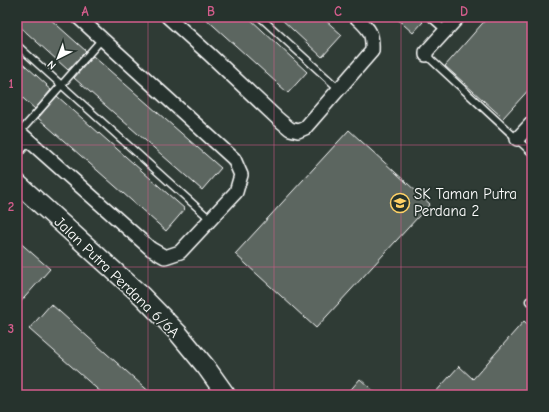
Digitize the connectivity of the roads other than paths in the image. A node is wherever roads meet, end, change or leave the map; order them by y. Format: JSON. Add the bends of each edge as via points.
{"nodes":[{"id":1,"x":78,"y":17,"type":"edge"},
{"id":2,"x":168,"y":17,"type":"edge"},
{"id":3,"x":260,"y":17,"type":"edge"},
{"id":4,"x":356,"y":17,"type":"edge"},
{"id":5,"x":430,"y":17,"type":"edge"},
{"id":6,"x":458,"y":17,"type":"edge"},
{"id":7,"x":446,"y":31,"type":"junction"},
{"id":8,"x":102,"y":39,"type":"junction"},
{"id":9,"x":17,"y":45,"type":"edge"},
{"id":10,"x":426,"y":55,"type":"joint"},
{"id":11,"x":61,"y":85,"type":"junction"},
{"id":12,"x":339,"y":89,"type":"junction"},
{"id":13,"x":532,"y":123,"type":"edge"},
{"id":14,"x":21,"y":133,"type":"edge"},
{"id":15,"x":517,"y":139,"type":"junction"},
{"id":16,"x":17,"y":150,"type":"edge"},
{"id":17,"x":532,"y":153,"type":"edge"},
{"id":18,"x":17,"y":183,"type":"edge"},
{"id":19,"x":210,"y":219,"type":"junction"},
{"id":20,"x":226,"y":395,"type":"edge"}],
"edges":[{"from":1,"to":8,"type":"street"},
{"from":2,"to":12,"type":"street","via":[[290,129],[305,128]]},
{"from":3,"to":12,"type":"lane"},
{"from":4,"to":12,"type":"street","via":[[369,30],[372,51]]},
{"from":5,"to":7,"type":"lane"},
{"from":6,"to":7,"type":"street"},
{"from":7,"to":10,"type":"street"},
{"from":8,"to":11,"type":"lane"},
{"from":8,"to":19,"type":"street","via":[[234,159],[241,174],[236,192]]},
{"from":9,"to":11,"type":"lane"},
{"from":10,"to":15,"type":"lane"},
{"from":11,"to":14,"type":"lane"},
{"from":11,"to":19,"type":"lane"},
{"from":13,"to":15,"type":"street"},
{"from":14,"to":16,"type":"street"},
{"from":14,"to":19,"type":"street","via":[[151,250],[165,256],[180,252]]},
{"from":15,"to":17,"type":"lane"},
{"from":18,"to":20,"type":"street","name":"Jalan Putra Perdana 6/6A","via":[[142,296],[178,333]]}]}
